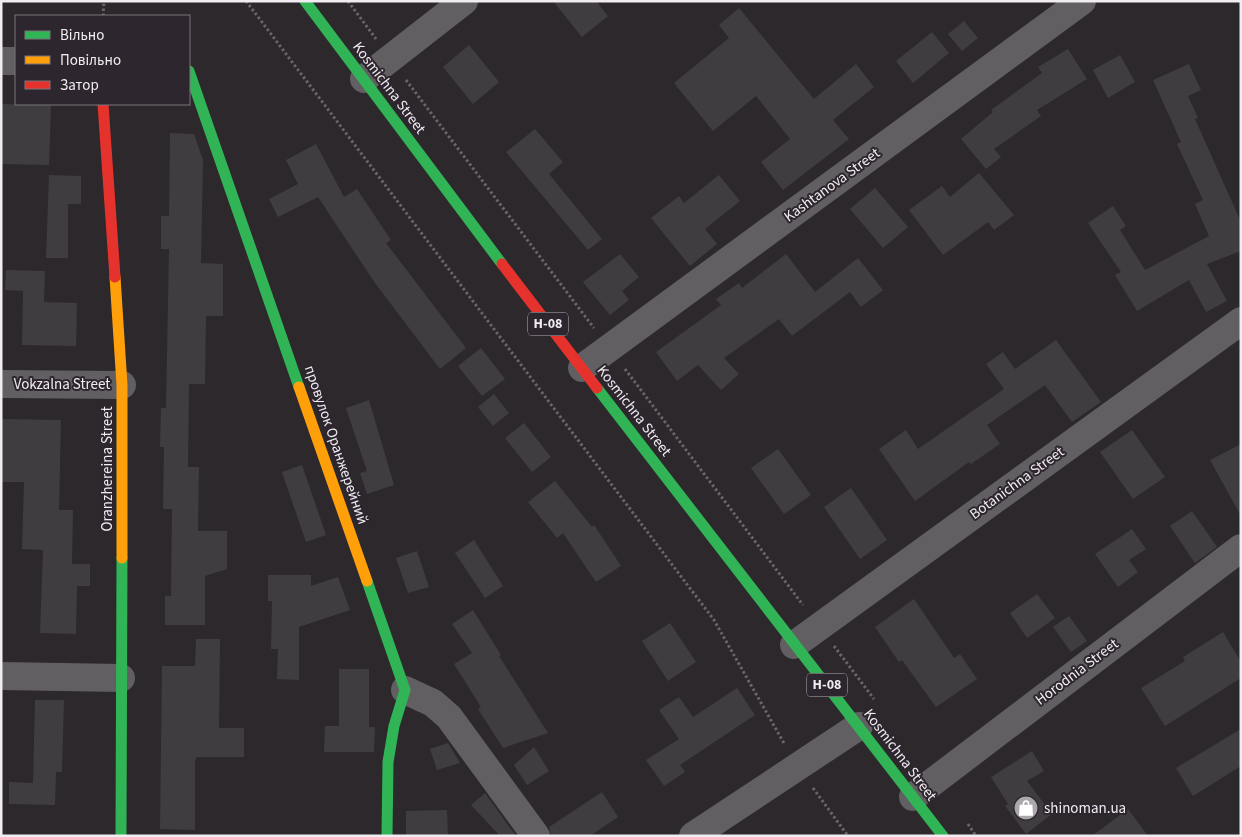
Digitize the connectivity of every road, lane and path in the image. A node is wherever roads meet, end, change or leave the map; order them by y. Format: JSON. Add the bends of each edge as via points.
{"nodes":[{"id":1,"x":104,"y":1,"type":"edge"},
{"id":2,"x":246,"y":1,"type":"edge"},
{"id":3,"x":305,"y":1,"type":"edge"},
{"id":4,"x":348,"y":1,"type":"edge"},
{"id":5,"x":464,"y":1,"type":"edge"},
{"id":6,"x":1082,"y":1,"type":"edge"},
{"id":7,"x":103,"y":15,"type":"edge"},
{"id":8,"x":390,"y":58,"type":"junction"},
{"id":9,"x":1,"y":61,"type":"edge"},
{"id":10,"x":15,"y":61,"type":"edge"},
{"id":11,"x":190,"y":74,"type":"edge"},
{"id":12,"x":364,"y":79,"type":"junction"},
{"id":13,"x":102,"y":105,"type":"edge"},
{"id":14,"x":1241,"y":321,"type":"edge"},
{"id":15,"x":610,"y":348,"type":"junction"},
{"id":16,"x":582,"y":368,"type":"junction"},
{"id":17,"x":1,"y":384,"type":"edge"},
{"id":18,"x":122,"y":385,"type":"junction"},
{"id":19,"x":1241,"y":548,"type":"edge"},
{"id":20,"x":819,"y":626,"type":"junction"},
{"id":21,"x":794,"y":644,"type":"junction"},
{"id":22,"x":1,"y":676,"type":"edge"},
{"id":23,"x":121,"y":678,"type":"junction"},
{"id":24,"x":405,"y":690,"type":"junction"},
{"id":25,"x":877,"y":704,"type":"dead end"},
{"id":26,"x":859,"y":726,"type":"junction"},
{"id":27,"x":798,"y":767,"type":"junction"},
{"id":28,"x":913,"y":797,"type":"junction"},
{"id":29,"x":965,"y":820,"type":"dead end"},
{"id":30,"x":120,"y":836,"type":"edge"},
{"id":31,"x":387,"y":836,"type":"edge"},
{"id":32,"x":536,"y":836,"type":"edge"},
{"id":33,"x":693,"y":836,"type":"edge"},
{"id":34,"x":848,"y":836,"type":"edge"},
{"id":35,"x":943,"y":836,"type":"edge"},
{"id":36,"x":976,"y":836,"type":"edge"}],
"edges":[{"from":1,"to":7,"type":"path"},
{"from":2,"to":27,"type":"path","via":[[714,620]]},
{"from":3,"to":12,"type":"street","name":"Kosmichna Street","number":"Н-08"},
{"from":4,"to":8,"type":"path"},
{"from":5,"to":8,"type":"street"},
{"from":6,"to":15,"type":"street","name":"Kashtanova Street"},
{"from":8,"to":12,"type":"street"},
{"from":8,"to":15,"type":"path"},
{"from":9,"to":10,"type":"street"},
{"from":11,"to":24,"type":"street","name":"провулок Оранжерейний"},
{"from":12,"to":16,"type":"street","name":"Kosmichna Street","number":"Н-08"},
{"from":13,"to":18,"type":"street","name":"Oranzhereina Street"},
{"from":14,"to":20,"type":"street","name":"Botanichna Street"},
{"from":15,"to":16,"type":"street","name":"Kashtanova Street"},
{"from":15,"to":20,"type":"path"},
{"from":16,"to":21,"type":"street","name":"Kosmichna Street","number":"Н-08"},
{"from":17,"to":18,"type":"street","name":"Vokzalna Street"},
{"from":18,"to":23,"type":"street","name":"Oranzhereina Street"},
{"from":19,"to":28,"type":"street","name":"Horodnia Street"},
{"from":20,"to":21,"type":"street","name":"Botanichna Street"},
{"from":20,"to":25,"type":"path"},
{"from":21,"to":26,"type":"street","name":"Kosmichna Street","number":"Н-08"},
{"from":22,"to":23,"type":"street"},
{"from":23,"to":30,"type":"street","name":"Oranzhereina Street"},
{"from":24,"to":31,"type":"street","via":[[389,742],[385,785]]},
{"from":24,"to":32,"type":"street","via":[[432,703],[449,717]]},
{"from":26,"to":27,"type":"street"},
{"from":26,"to":28,"type":"street","name":"Kosmichna Street","number":"Н-08"},
{"from":27,"to":33,"type":"street"},
{"from":27,"to":34,"type":"path"},
{"from":28,"to":35,"type":"street","name":"Kosmichna Street","number":"Н-08"},
{"from":29,"to":36,"type":"path"}]}
